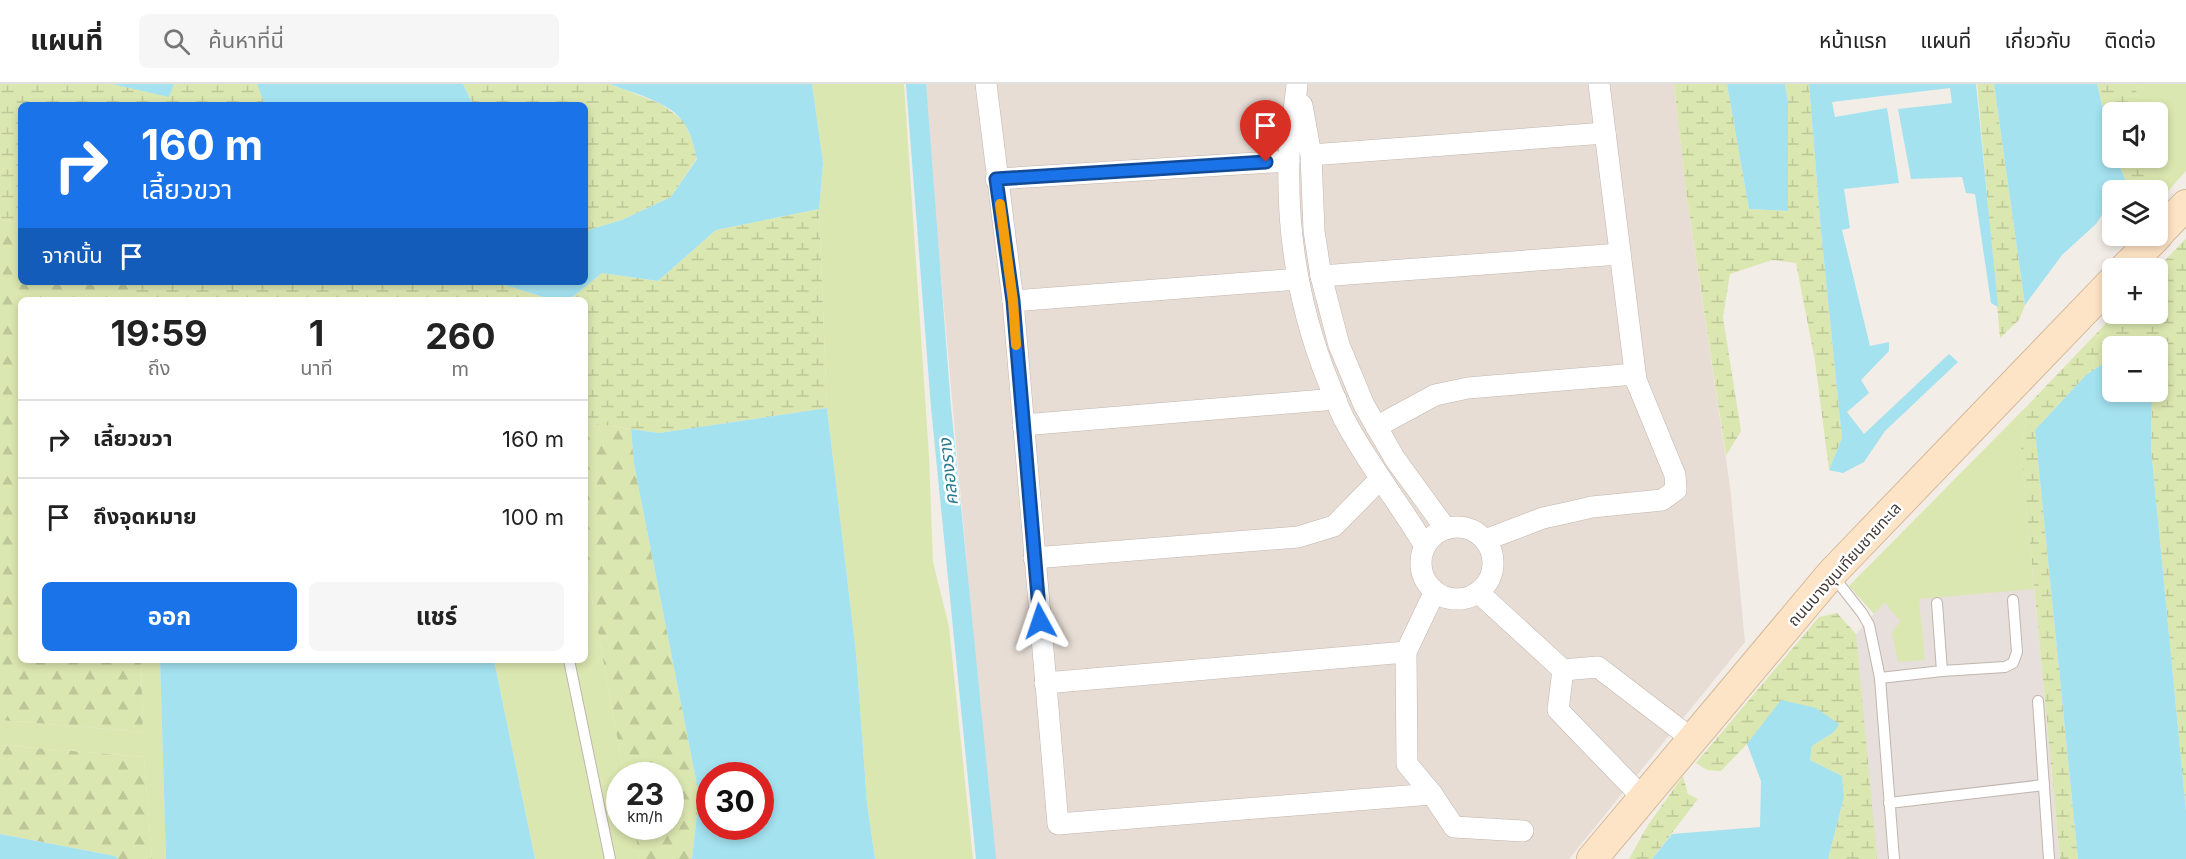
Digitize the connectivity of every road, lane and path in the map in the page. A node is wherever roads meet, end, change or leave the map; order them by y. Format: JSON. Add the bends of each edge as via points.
{"nodes":[{"id":1,"x":986,"y":84,"type":"edge"},
{"id":2,"x":1298,"y":84,"type":"edge"},
{"id":3,"x":1599,"y":84,"type":"edge"},
{"id":4,"x":1605,"y":133,"type":"junction"},
{"id":5,"x":1311,"y":155,"type":"junction"},
{"id":6,"x":1289,"y":161,"type":"junction"},
{"id":7,"x":996,"y":179,"type":"junction"},
{"id":8,"x":2186,"y":205,"type":"edge"},
{"id":9,"x":2168,"y":224,"type":"edge"},
{"id":10,"x":2146,"y":246,"type":"edge"},
{"id":11,"x":1620,"y":254,"type":"junction"},
{"id":12,"x":2135,"y":258,"type":"edge"},
{"id":13,"x":1321,"y":276,"type":"junction"},
{"id":14,"x":1298,"y":279,"type":"junction"},
{"id":15,"x":2102,"y":292,"type":"edge"},
{"id":16,"x":1013,"y":301,"type":"junction"},
{"id":17,"x":1635,"y":374,"type":"junction"},
{"id":18,"x":1336,"y":399,"type":"junction"},
{"id":19,"x":1023,"y":425,"type":"junction"},
{"id":20,"x":1376,"y":427,"type":"junction"},
{"id":21,"x":1380,"y":479,"type":"junction"},
{"id":22,"x":1446,"y":529,"type":"junction"},
{"id":23,"x":1485,"y":540,"type":"junction"},
{"id":24,"x":1425,"y":546,"type":"junction"},
{"id":25,"x":1034,"y":558,"type":"junction"},
{"id":26,"x":1832,"y":573,"type":"junction"},
{"id":27,"x":1435,"y":591,"type":"junction"},
{"id":28,"x":1479,"y":593,"type":"junction"},
{"id":29,"x":2013,"y":600,"type":"dead end"},
{"id":30,"x":1937,"y":603,"type":"dead end"},
{"id":31,"x":1406,"y":652,"type":"junction"},
{"id":32,"x":570,"y":663,"type":"edge"},
{"id":33,"x":1563,"y":670,"type":"junction"},
{"id":34,"x":1942,"y":671,"type":"junction"},
{"id":35,"x":1880,"y":678,"type":"junction"},
{"id":36,"x":1046,"y":683,"type":"junction"},
{"id":37,"x":2038,"y":701,"type":"dead end"},
{"id":38,"x":1692,"y":740,"type":"junction"},
{"id":39,"x":2044,"y":786,"type":"junction"},
{"id":40,"x":1432,"y":794,"type":"junction"},
{"id":41,"x":1643,"y":798,"type":"junction"},
{"id":42,"x":1889,"y":803,"type":"junction"},
{"id":43,"x":1523,"y":831,"type":"dead end"},
{"id":44,"x":610,"y":859,"type":"edge"},
{"id":45,"x":1592,"y":859,"type":"edge"},
{"id":46,"x":1894,"y":859,"type":"edge"},
{"id":47,"x":2049,"y":859,"type":"edge"}],
"edges":[{"from":1,"to":7,"type":"street"},
{"from":2,"to":5,"type":"street"},
{"from":2,"to":6,"type":"street"},
{"from":3,"to":4,"type":"street"},
{"from":4,"to":5,"type":"street"},
{"from":4,"to":11,"type":"street"},
{"from":5,"to":13,"type":"street","via":[[1314,231]]},
{"from":6,"to":7,"type":"street"},
{"from":6,"to":14,"type":"street"},
{"from":7,"to":16,"type":"street"},
{"from":8,"to":9,"type":"main road"},
{"from":10,"to":12,"type":"main road"},
{"from":11,"to":13,"type":"street"},
{"from":11,"to":17,"type":"street"},
{"from":13,"to":20,"type":"street","via":[[1339,345]]},
{"from":14,"to":16,"type":"street"},
{"from":14,"to":18,"type":"street","via":[[1318,355]]},
{"from":15,"to":26,"type":"main road","name":"ถนนบางขุนเทียนชายทะเล"},
{"from":16,"to":19,"type":"street"},
{"from":17,"to":20,"type":"street","via":[[1468,388],[1436,395]]},
{"from":17,"to":23,"type":"street","via":[[1675,475],[1676,490],[1662,500],[1592,507],[1543,518]]},
{"from":18,"to":19,"type":"street"},
{"from":18,"to":21,"type":"street"},
{"from":19,"to":25,"type":"street"},
{"from":20,"to":22,"type":"street"},
{"from":21,"to":24,"type":"street"},
{"from":21,"to":25,"type":"street","via":[[1334,526],[1298,537]]},
{"from":22,"to":23,"type":"street","via":[[1466,528]]},
{"from":22,"to":24,"type":"street"},
{"from":23,"to":28,"type":"street","via":[[1494,562],[1492,574]]},
{"from":24,"to":27,"type":"street","via":[[1422,571]]},
{"from":25,"to":36,"type":"street"},
{"from":26,"to":35,"type":"lane","via":[[1869,625]]},
{"from":26,"to":38,"type":"main road","name":"ถนนบางขุนเทียนชายทะเล"},
{"from":27,"to":28,"type":"street","via":[[1457,599]]},
{"from":27,"to":31,"type":"street"},
{"from":28,"to":33,"type":"street"},
{"from":29,"to":34,"type":"lane","via":[[2017,652],[2013,663]]},
{"from":30,"to":34,"type":"lane"},
{"from":31,"to":36,"type":"street"},
{"from":31,"to":40,"type":"street","via":[[1407,764]]},
{"from":32,"to":44,"type":"lane"},
{"from":33,"to":38,"type":"street","via":[[1598,667]]},
{"from":33,"to":41,"type":"street","via":[[1558,710]]},
{"from":34,"to":35,"type":"lane"},
{"from":35,"to":42,"type":"lane"},
{"from":36,"to":40,"type":"street","via":[[1058,824]]},
{"from":37,"to":39,"type":"lane"},
{"from":38,"to":41,"type":"main road","name":"ถนนบางขุนเทียนชายทะเล"},
{"from":39,"to":42,"type":"lane"},
{"from":39,"to":47,"type":"lane"},
{"from":40,"to":43,"type":"street","via":[[1454,827]]},
{"from":41,"to":45,"type":"main road","name":"ถนนบางขุนเทียนชายทะเล"},
{"from":42,"to":46,"type":"lane"}]}
